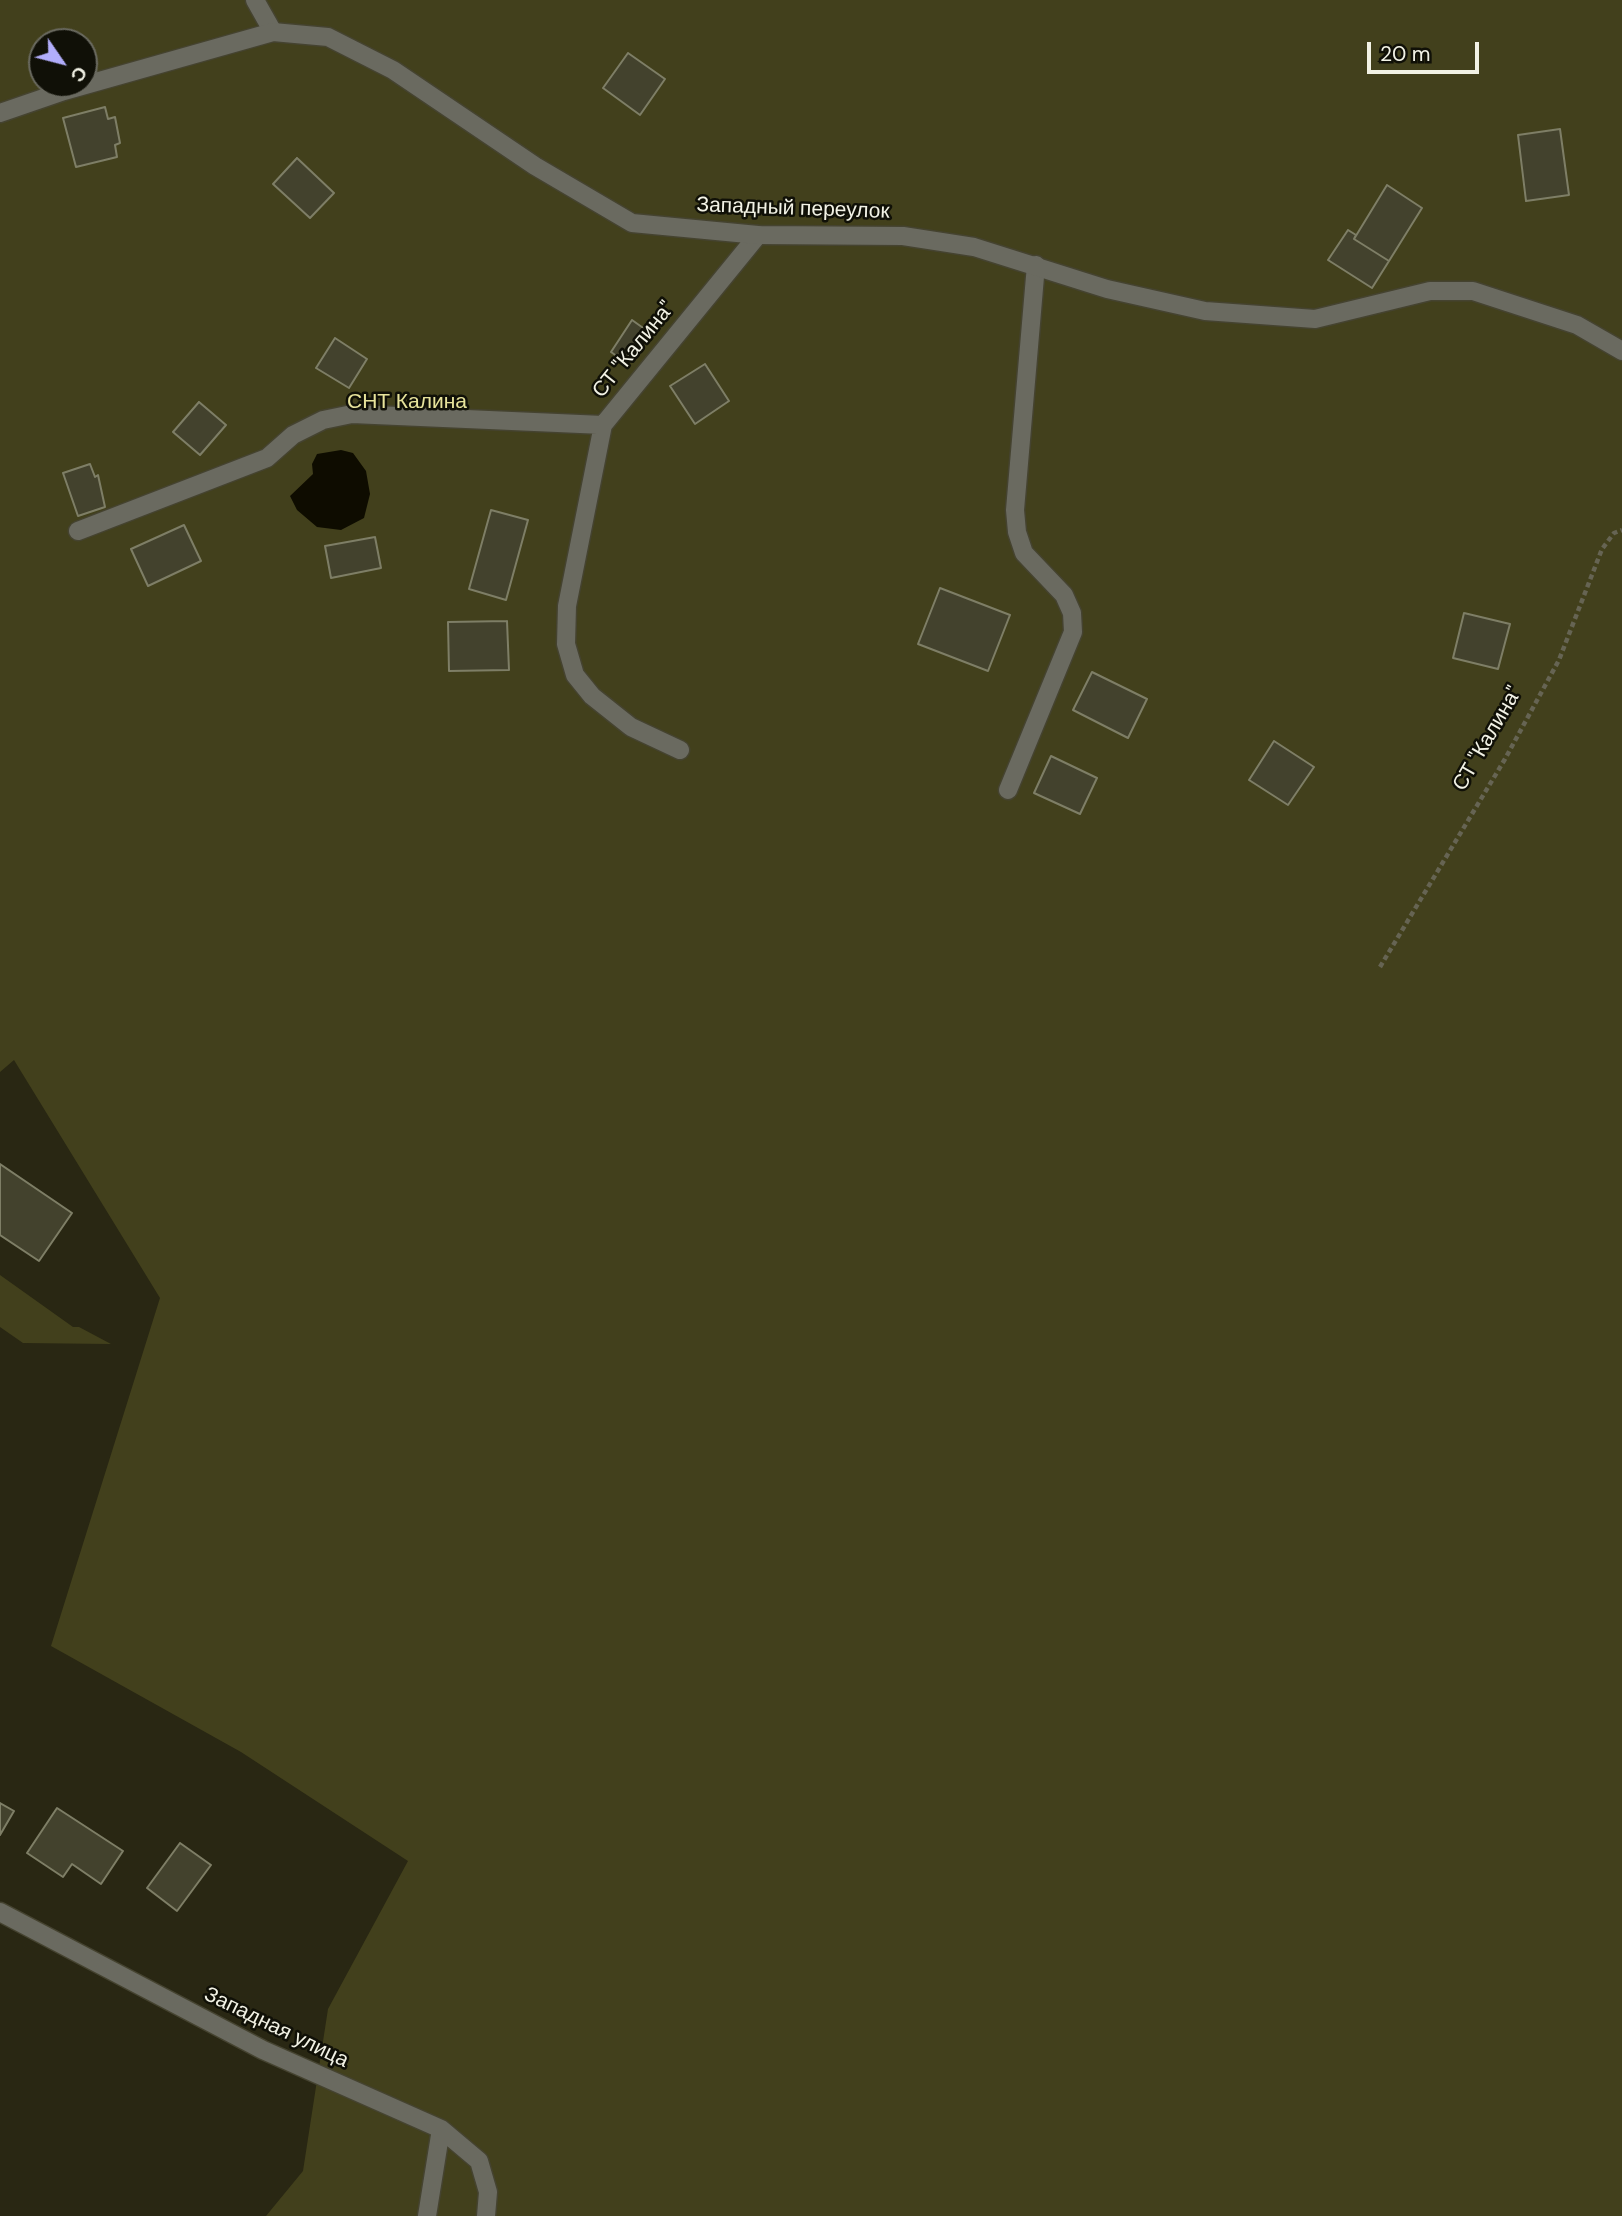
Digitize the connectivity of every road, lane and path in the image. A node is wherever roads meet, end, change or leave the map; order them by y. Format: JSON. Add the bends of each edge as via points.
{"nodes":[{"id":1,"x":255,"y":0,"type":"edge"},
{"id":2,"x":272,"y":32,"type":"junction"},
{"id":3,"x":0,"y":113,"type":"edge"},
{"id":4,"x":758,"y":234,"type":"junction"},
{"id":5,"x":1036,"y":265,"type":"junction"},
{"id":6,"x":1622,"y":351,"type":"edge"},
{"id":7,"x":603,"y":425,"type":"junction"},
{"id":8,"x":1622,"y":530,"type":"edge"},
{"id":9,"x":78,"y":531,"type":"dead end"},
{"id":10,"x":680,"y":750,"type":"dead end"},
{"id":11,"x":1008,"y":790,"type":"dead end"},
{"id":12,"x":1380,"y":967,"type":"dead end"},
{"id":13,"x":0,"y":1912,"type":"edge"},
{"id":14,"x":441,"y":2129,"type":"junction"},
{"id":15,"x":427,"y":2216,"type":"edge"},
{"id":16,"x":486,"y":2216,"type":"edge"}],
"edges":[{"from":1,"to":2,"type":"street"},
{"from":2,"to":3,"type":"street","name":"Западный переулок"},
{"from":2,"to":4,"type":"street","name":"Западный переулок","via":[[328,37],[393,70],[535,166],[632,223]]},
{"from":4,"to":5,"type":"street","name":"Западный переулок","via":[[903,236],[974,247]]},
{"from":4,"to":7,"type":"street","name":"СТ \"Калина\""},
{"from":5,"to":6,"type":"street","name":"Западный переулок","via":[[1107,289],[1205,311],[1315,319],[1430,291],[1474,291],[1577,325]]},
{"from":5,"to":11,"type":"street","via":[[1015,510],[1017,532],[1024,553],[1063,595],[1072,613],[1073,632]]},
{"from":7,"to":9,"type":"street","name":"СТ \"Калина\"","via":[[352,414],[323,420],[293,435],[267,458]]},
{"from":7,"to":10,"type":"street","via":[[567,606],[566,644],[575,676],[592,696],[631,727]]},
{"from":8,"to":12,"type":"path","name":"СТ \"Калина\"","via":[[1602,549],[1559,660],[1511,748]]},
{"from":13,"to":14,"type":"street","name":"Западная улица","via":[[263,2050]]},
{"from":14,"to":15,"type":"street"},
{"from":14,"to":16,"type":"street","name":"Западная улица","via":[[478,2161],[488,2192]]}]}
